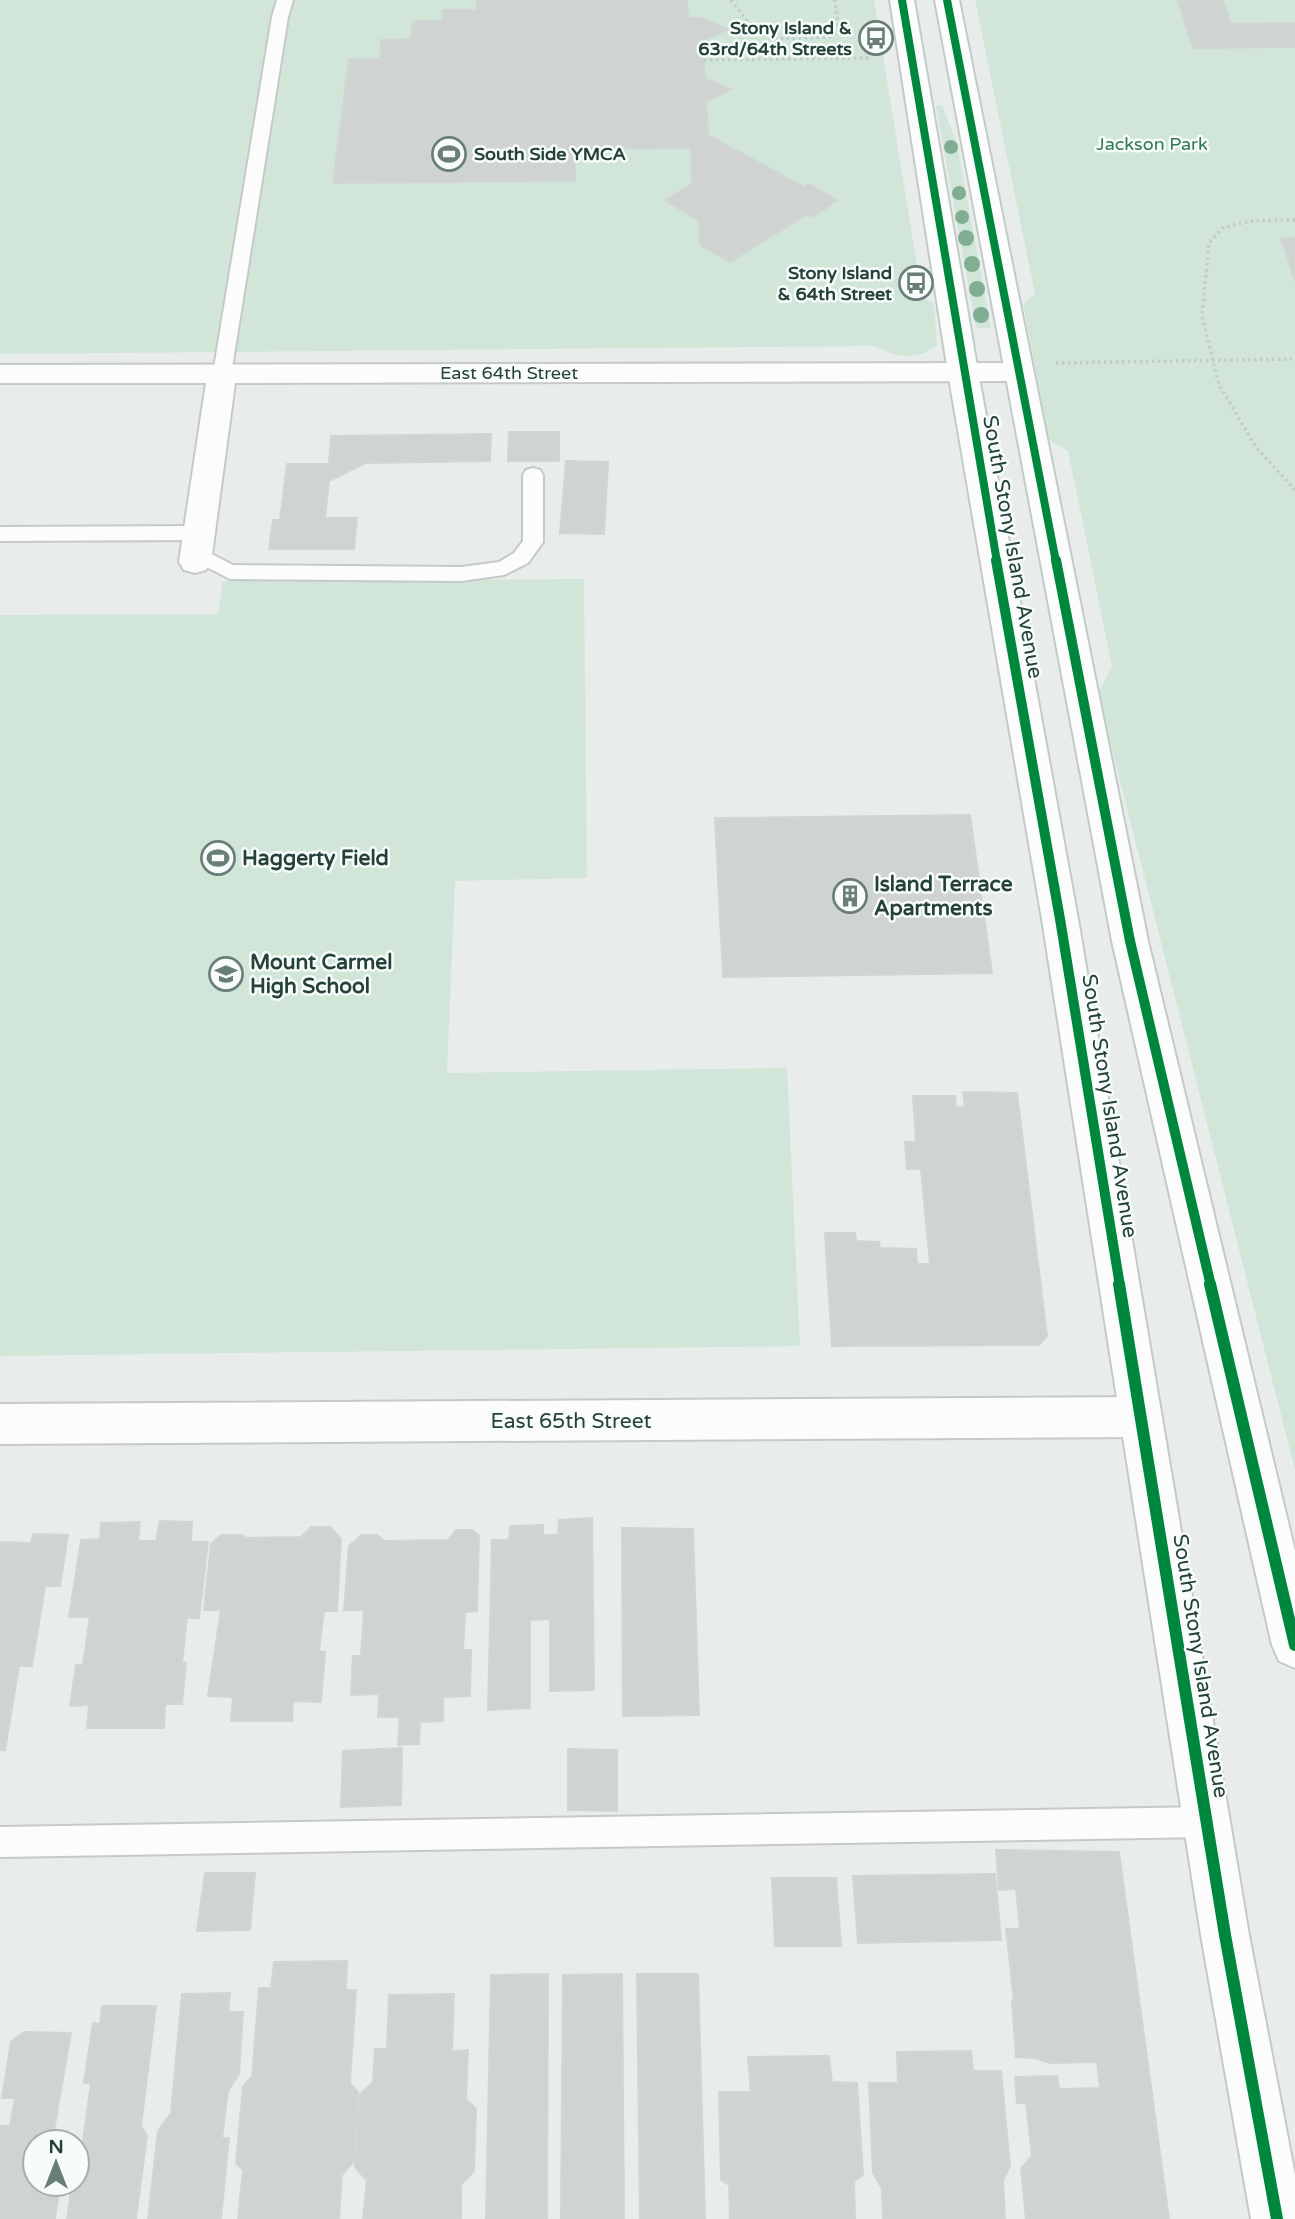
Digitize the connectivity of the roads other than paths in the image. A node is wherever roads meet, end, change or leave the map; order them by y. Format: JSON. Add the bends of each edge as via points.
{"nodes":[{"id":1,"x":285,"y":0,"type":"edge"},
{"id":2,"x":902,"y":0,"type":"edge"},
{"id":3,"x":947,"y":0,"type":"edge"},
{"id":4,"x":1037,"y":367,"type":"junction"},
{"id":5,"x":963,"y":372,"type":"junction"},
{"id":6,"x":0,"y":374,"type":"edge"},
{"id":7,"x":222,"y":374,"type":"junction"},
{"id":8,"x":533,"y":475,"type":"dead end"},
{"id":9,"x":0,"y":534,"type":"edge"},
{"id":10,"x":196,"y":549,"type":"junction"},
{"id":11,"x":1141,"y":1417,"type":"junction"},
{"id":12,"x":0,"y":1424,"type":"edge"},
{"id":13,"x":1295,"y":1645,"type":"edge"},
{"id":14,"x":1207,"y":1822,"type":"junction"},
{"id":15,"x":0,"y":1842,"type":"edge"},
{"id":16,"x":1277,"y":2219,"type":"edge"}],
"edges":[{"from":1,"to":7,"type":"lane"},
{"from":2,"to":5,"type":"main road","name":"South Stony Island Avenue"},
{"from":3,"to":4,"type":"main road","name":"South Stony Island Avenue"},
{"from":4,"to":5,"type":"main road","name":"East 64th Street"},
{"from":4,"to":13,"type":"main road","name":"South Stony Island Avenue","via":[[1130,942]]},
{"from":5,"to":7,"type":"main road","name":"East 64th Street"},
{"from":5,"to":11,"type":"main road","name":"South Stony Island Avenue","via":[[1060,919]]},
{"from":6,"to":7,"type":"main road","name":"East 64th Street"},
{"from":7,"to":10,"type":"main road"},
{"from":8,"to":10,"type":"lane","via":[[533,542],[521,558],[504,568],[461,574],[230,572]]},
{"from":9,"to":10,"type":"lane"},
{"from":11,"to":12,"type":"main road","name":"East 65th Street"},
{"from":11,"to":14,"type":"main road","name":"South Stony Island Avenue"},
{"from":14,"to":15,"type":"lane"},
{"from":14,"to":16,"type":"main road","name":"South Stony Island Avenue"}]}
